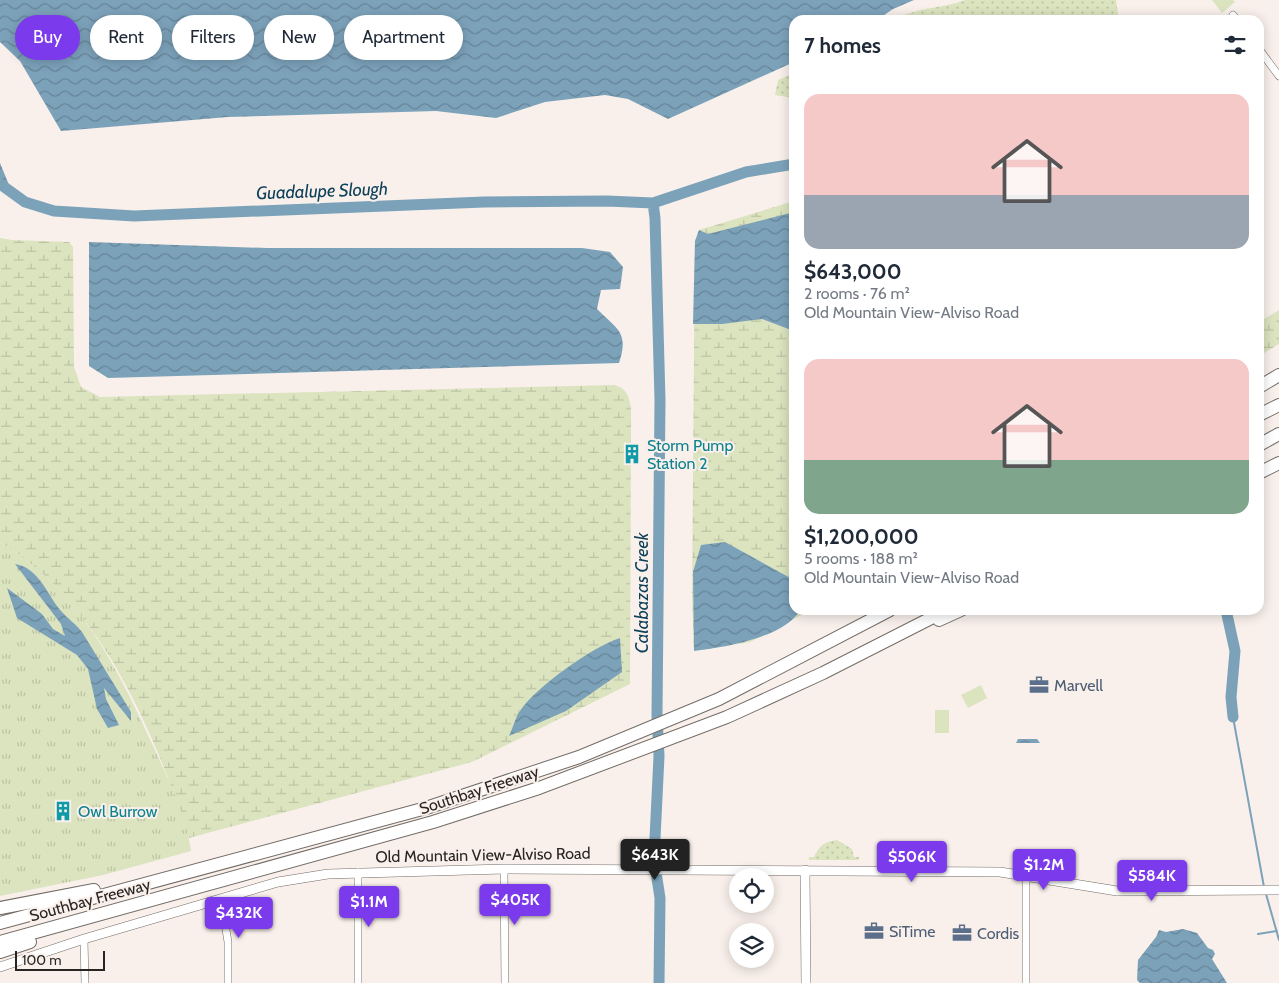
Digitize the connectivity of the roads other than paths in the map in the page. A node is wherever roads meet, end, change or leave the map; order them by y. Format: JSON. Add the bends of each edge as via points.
{"nodes":[{"id":1,"x":1264,"y":56,"type":"edge"},
{"id":2,"x":1279,"y":76,"type":"edge"},
{"id":3,"x":1279,"y":375,"type":"edge"},
{"id":4,"x":1264,"y":384,"type":"edge"},
{"id":5,"x":1279,"y":405,"type":"edge"},
{"id":6,"x":1264,"y":412,"type":"edge"},
{"id":7,"x":1279,"y":434,"type":"edge"},
{"id":8,"x":1264,"y":442,"type":"edge"},
{"id":9,"x":1279,"y":463,"type":"edge"},
{"id":10,"x":1264,"y":470,"type":"edge"},
{"id":11,"x":880,"y":615,"type":"edge"},
{"id":12,"x":938,"y":615,"type":"edge"},
{"id":13,"x":950,"y":615,"type":"edge"},
{"id":14,"x":873,"y":649,"type":"junction"},
{"id":15,"x":504,"y":869,"type":"junction"},
{"id":16,"x":805,"y":870,"type":"junction"},
{"id":17,"x":358,"y":872,"type":"junction"},
{"id":18,"x":184,"y":873,"type":"junction"},
{"id":19,"x":1026,"y":876,"type":"junction"},
{"id":20,"x":1279,"y":890,"type":"edge"},
{"id":21,"x":221,"y":899,"type":"junction"},
{"id":22,"x":131,"y":906,"type":"junction"},
{"id":23,"x":0,"y":908,"type":"edge"},
{"id":24,"x":0,"y":923,"type":"edge"},
{"id":25,"x":84,"y":939,"type":"junction"},
{"id":26,"x":0,"y":942,"type":"edge"},
{"id":27,"x":0,"y":952,"type":"edge"},
{"id":28,"x":0,"y":967,"type":"edge"},
{"id":29,"x":85,"y":983,"type":"edge"},
{"id":30,"x":228,"y":983,"type":"edge"},
{"id":31,"x":358,"y":983,"type":"edge"},
{"id":32,"x":505,"y":983,"type":"edge"},
{"id":33,"x":806,"y":983,"type":"edge"},
{"id":34,"x":1026,"y":983,"type":"edge"}],
"edges":[{"from":1,"to":2,"type":"street"},
{"from":3,"to":4,"type":"highway"},
{"from":5,"to":6,"type":"highway"},
{"from":7,"to":8,"type":"highway"},
{"from":9,"to":10,"type":"highway"},
{"from":11,"to":18,"type":"highway","name":"Southbay Freeway","via":[[671,720],[579,757],[426,808]]},
{"from":12,"to":14,"type":"highway","name":"Southbay Freeway"},
{"from":13,"to":14,"type":"highway"},
{"from":14,"to":22,"type":"highway","name":"Southbay Freeway","via":[[743,710],[485,806]]},
{"from":15,"to":16,"type":"street","name":"Old Mountain View-Alviso Road"},
{"from":15,"to":17,"type":"street","name":"Old Mountain View-Alviso Road"},
{"from":15,"to":32,"type":"street"},
{"from":16,"to":19,"type":"street","name":"Old Mountain View-Alviso Road","via":[[1000,872]]},
{"from":16,"to":33,"type":"street"},
{"from":17,"to":21,"type":"street","name":"Old Mountain View-Alviso Road","via":[[300,877]]},
{"from":17,"to":31,"type":"street"},
{"from":18,"to":23,"type":"highway"},
{"from":18,"to":24,"type":"highway","name":"Southbay Freeway"},
{"from":19,"to":20,"type":"street","name":"Old Mountain View-Alviso Road","via":[[1117,890]]},
{"from":19,"to":34,"type":"street"},
{"from":21,"to":25,"type":"street","name":"Old Mountain View-Alviso Road"},
{"from":21,"to":30,"type":"street","via":[[227,934]]},
{"from":22,"to":26,"type":"highway","name":"Southbay Freeway"},
{"from":22,"to":27,"type":"highway"},
{"from":25,"to":28,"type":"street","name":"Old Mountain View-Alviso Road"},
{"from":25,"to":29,"type":"street"}]}
